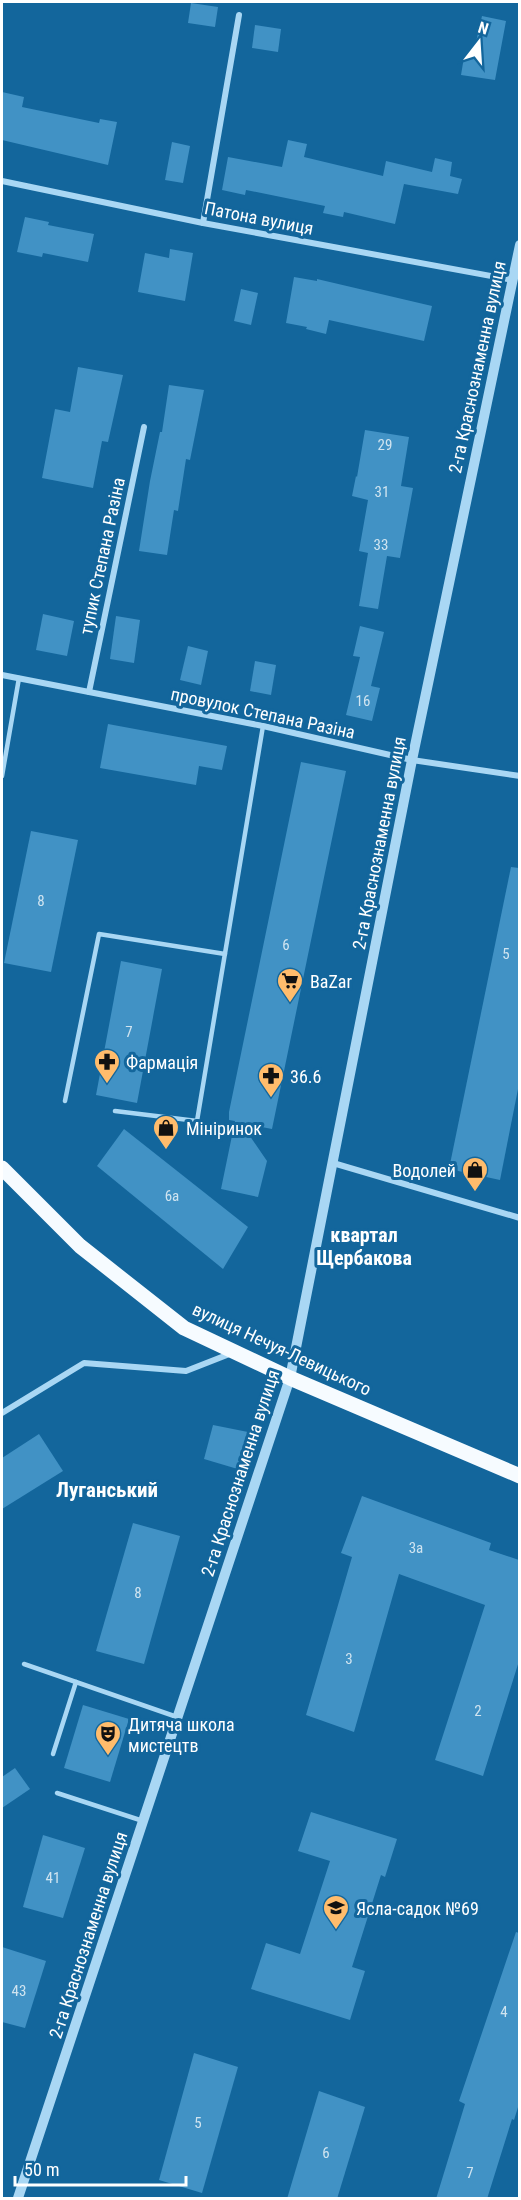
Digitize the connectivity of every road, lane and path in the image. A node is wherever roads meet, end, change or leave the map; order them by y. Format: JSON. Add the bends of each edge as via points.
{"nodes":[{"id":1,"x":239,"y":15,"type":"dead end"},
{"id":2,"x":2,"y":181,"type":"edge"},
{"id":3,"x":203,"y":223,"type":"junction"},
{"id":4,"x":519,"y":245,"type":"edge"},
{"id":5,"x":513,"y":280,"type":"junction"},
{"id":6,"x":144,"y":427,"type":"dead end"},
{"id":7,"x":2,"y":675,"type":"edge"},
{"id":8,"x":19,"y":678,"type":"junction"},
{"id":9,"x":89,"y":692,"type":"junction"},
{"id":10,"x":263,"y":726,"type":"junction"},
{"id":11,"x":412,"y":760,"type":"junction"},
{"id":12,"x":2,"y":776,"type":"edge"},
{"id":13,"x":519,"y":776,"type":"edge"},
{"id":14,"x":225,"y":954,"type":"junction"},
{"id":15,"x":65,"y":1101,"type":"dead end"},
{"id":16,"x":114,"y":1111,"type":"dead end"},
{"id":17,"x":333,"y":1163,"type":"junction"},
{"id":18,"x":2,"y":1168,"type":"edge"},
{"id":19,"x":519,"y":1218,"type":"edge"},
{"id":20,"x":235,"y":1352,"type":"junction"},
{"id":21,"x":290,"y":1378,"type":"junction"},
{"id":22,"x":2,"y":1413,"type":"edge"},
{"id":23,"x":519,"y":1476,"type":"edge"},
{"id":24,"x":24,"y":1664,"type":"dead end"},
{"id":25,"x":76,"y":1682,"type":"junction"},
{"id":26,"x":178,"y":1717,"type":"junction"},
{"id":27,"x":53,"y":1754,"type":"dead end"},
{"id":28,"x":57,"y":1793,"type":"dead end"},
{"id":29,"x":143,"y":1821,"type":"junction"},
{"id":30,"x":18,"y":2199,"type":"edge"}],
"edges":[{"from":1,"to":3,"type":"street"},
{"from":2,"to":3,"type":"street","name":"Патона вулиця"},
{"from":3,"to":5,"type":"street","name":"Патона вулиця"},
{"from":4,"to":5,"type":"street","name":"2-га Краснознаменна вулиця"},
{"from":5,"to":11,"type":"street","name":"2-га Краснознаменна вулиця"},
{"from":6,"to":9,"type":"street","name":"тупик Степана Разіна"},
{"from":7,"to":8,"type":"street","name":"провулок Степана Разіна"},
{"from":8,"to":9,"type":"street","name":"провулок Степана Разіна"},
{"from":8,"to":12,"type":"lane"},
{"from":9,"to":10,"type":"street","name":"провулок Степана Разіна"},
{"from":10,"to":11,"type":"street","name":"провулок Степана Разіна"},
{"from":10,"to":14,"type":"lane"},
{"from":11,"to":13,"type":"street","name":"провулок Степана Разіна"},
{"from":11,"to":17,"type":"street","name":"2-га Краснознаменна вулиця"},
{"from":14,"to":15,"type":"lane","via":[[99,934]]},
{"from":14,"to":16,"type":"lane","via":[[196,1121]]},
{"from":17,"to":19,"type":"street"},
{"from":17,"to":21,"type":"street","name":"2-га Краснознаменна вулиця"},
{"from":18,"to":20,"type":"main road","name":"вулиця Нечуя-Левицького","via":[[80,1246],[184,1328]]},
{"from":20,"to":21,"type":"main road","name":"вулиця Нечуя-Левицького"},
{"from":20,"to":22,"type":"street","via":[[186,1371],[84,1363]]},
{"from":21,"to":23,"type":"main road","name":"вулиця Нечуя-Левицького"},
{"from":21,"to":26,"type":"street","name":"2-га Краснознаменна вулиця"},
{"from":24,"to":25,"type":"lane"},
{"from":25,"to":26,"type":"lane"},
{"from":25,"to":27,"type":"lane"},
{"from":26,"to":29,"type":"street","name":"2-га Краснознаменна вулиця"},
{"from":28,"to":29,"type":"lane"},
{"from":29,"to":30,"type":"street","name":"2-га Краснознаменна вулиця"}]}
